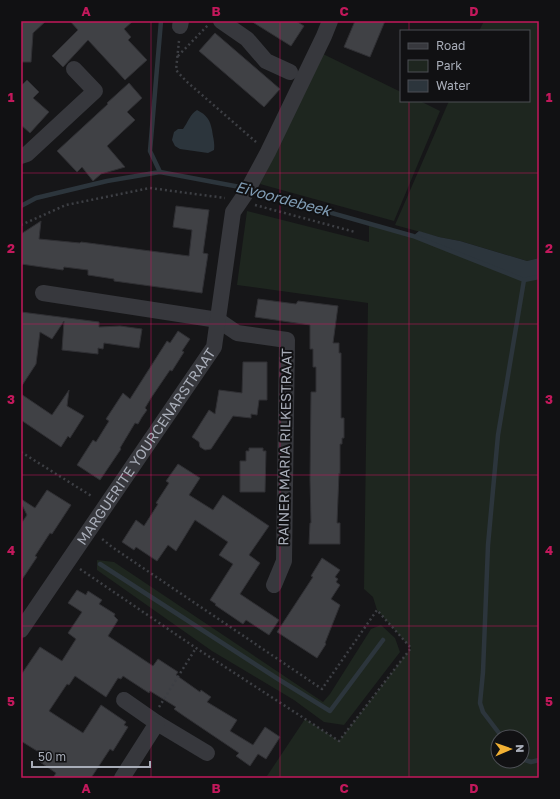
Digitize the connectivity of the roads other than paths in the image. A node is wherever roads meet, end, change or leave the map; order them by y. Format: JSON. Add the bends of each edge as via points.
{"nodes":[{"id":1,"x":222,"y":21,"type":"edge"},
{"id":2,"x":330,"y":21,"type":"edge"},
{"id":3,"x":74,"y":68,"type":"dead end"},
{"id":4,"x":290,"y":72,"type":"dead end"},
{"id":5,"x":21,"y":156,"type":"edge"},
{"id":6,"x":43,"y":293,"type":"dead end"},
{"id":7,"x":218,"y":320,"type":"junction"},
{"id":8,"x":274,"y":585,"type":"dead end"},
{"id":9,"x":21,"y":630,"type":"edge"},
{"id":10,"x":124,"y":700,"type":"dead end"},
{"id":11,"x":154,"y":721,"type":"junction"},
{"id":12,"x":207,"y":753,"type":"dead end"},
{"id":13,"x":122,"y":778,"type":"edge"}],
"edges":[{"from":1,"to":4,"type":"street","via":[[247,39],[266,61]]},
{"from":2,"to":7,"type":"street","name":"MARGUERITE YOURCENARSTRAAT","via":[[268,152],[233,212]]},
{"from":3,"to":5,"type":"street","via":[[95,91],[28,154]]},
{"from":6,"to":7,"type":"street","name":"RAINER MARIA RILKESTRAAT"},
{"from":7,"to":8,"type":"street","name":"RAINER MARIA RILKESTRAAT","via":[[237,333],[287,340],[284,561]]},
{"from":7,"to":9,"type":"street","name":"MARGUERITE YOURCENARSTRAAT","via":[[214,347]]},
{"from":10,"to":11,"type":"street"},
{"from":11,"to":12,"type":"street"},
{"from":11,"to":13,"type":"street"}]}
